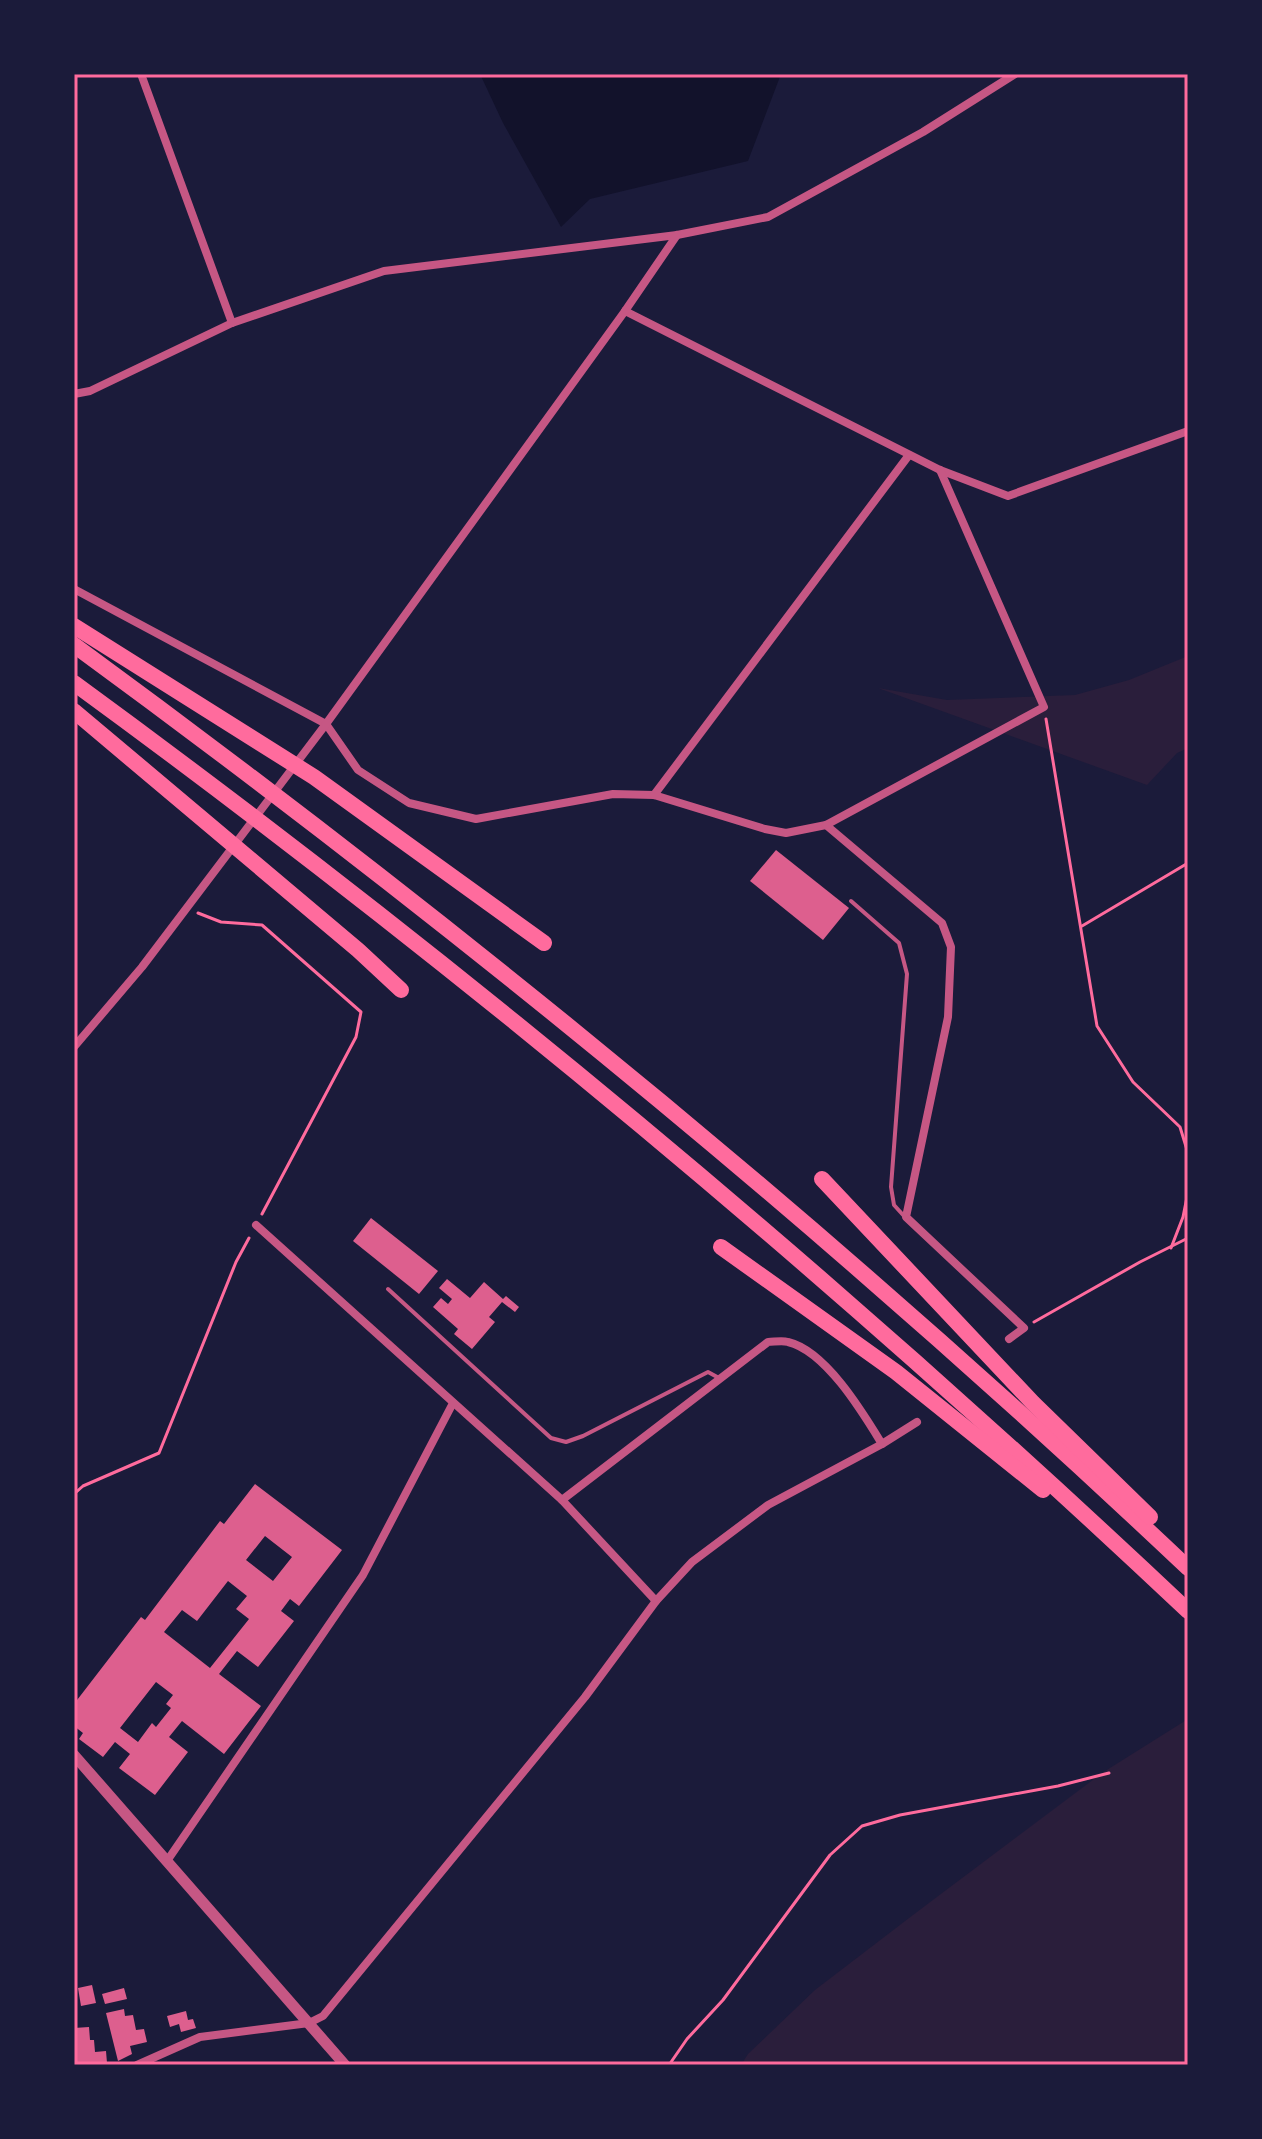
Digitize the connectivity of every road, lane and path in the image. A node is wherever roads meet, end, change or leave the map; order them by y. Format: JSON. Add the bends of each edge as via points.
{"nodes":[{"id":1,"x":141,"y":74,"type":"edge"},
{"id":2,"x":1015,"y":74,"type":"edge"},
{"id":3,"x":677,"y":235,"type":"junction"},
{"id":4,"x":625,"y":311,"type":"junction"},
{"id":5,"x":232,"y":323,"type":"junction"},
{"id":6,"x":74,"y":394,"type":"edge"},
{"id":7,"x":1188,"y":431,"type":"edge"},
{"id":8,"x":909,"y":455,"type":"junction"},
{"id":9,"x":940,"y":470,"type":"junction"},
{"id":10,"x":74,"y":589,"type":"edge"},
{"id":11,"x":74,"y":626,"type":"edge"},
{"id":12,"x":74,"y":645,"type":"edge"},
{"id":13,"x":74,"y":683,"type":"edge"},
{"id":14,"x":1044,"y":707,"type":"junction"},
{"id":15,"x":74,"y":711,"type":"edge"},
{"id":16,"x":326,"y":724,"type":"junction"},
{"id":17,"x":654,"y":795,"type":"junction"},
{"id":18,"x":826,"y":825,"type":"junction"},
{"id":19,"x":1188,"y":863,"type":"edge"},
{"id":20,"x":851,"y":901,"type":"dead end"},
{"id":21,"x":186,"y":908,"type":"junction"},
{"id":22,"x":1082,"y":926,"type":"junction"},
{"id":23,"x":544,"y":943,"type":"dead end"},
{"id":24,"x":401,"y":990,"type":"dead end"},
{"id":25,"x":74,"y":1047,"type":"edge"},
{"id":26,"x":1188,"y":1153,"type":"edge"},
{"id":27,"x":822,"y":1179,"type":"dead end"},
{"id":28,"x":1188,"y":1192,"type":"edge"},
{"id":29,"x":906,"y":1217,"type":"junction"},
{"id":30,"x":256,"y":1225,"type":"junction"},
{"id":31,"x":1188,"y":1238,"type":"edge"},
{"id":32,"x":721,"y":1247,"type":"dead end"},
{"id":33,"x":1171,"y":1248,"type":"junction"},
{"id":34,"x":388,"y":1289,"type":"dead end"},
{"id":35,"x":1024,"y":1328,"type":"junction"},
{"id":36,"x":1009,"y":1339,"type":"dead end"},
{"id":37,"x":719,"y":1378,"type":"junction"},
{"id":38,"x":453,"y":1403,"type":"junction"},
{"id":39,"x":917,"y":1422,"type":"dead end"},
{"id":40,"x":882,"y":1444,"type":"junction"},
{"id":41,"x":74,"y":1494,"type":"edge"},
{"id":42,"x":562,"y":1500,"type":"junction"},
{"id":43,"x":1188,"y":1554,"type":"edge"},
{"id":44,"x":1188,"y":1568,"type":"edge"},
{"id":45,"x":656,"y":1601,"type":"junction"},
{"id":46,"x":1187,"y":1610,"type":"edge"},
{"id":47,"x":74,"y":1755,"type":"edge"},
{"id":48,"x":1109,"y":1773,"type":"dead end"},
{"id":49,"x":167,"y":1861,"type":"junction"},
{"id":50,"x":309,"y":2023,"type":"junction"},
{"id":51,"x":137,"y":2065,"type":"edge"},
{"id":52,"x":345,"y":2065,"type":"edge"},
{"id":53,"x":669,"y":2065,"type":"edge"}],
"edges":[{"from":1,"to":5,"type":"street"},
{"from":2,"to":3,"type":"street","via":[[923,132],[768,217]]},
{"from":3,"to":4,"type":"street"},
{"from":3,"to":5,"type":"street","via":[[384,271]]},
{"from":4,"to":8,"type":"street"},
{"from":4,"to":16,"type":"street"},
{"from":5,"to":6,"type":"street"},
{"from":7,"to":9,"type":"street","via":[[1008,496]]},
{"from":8,"to":9,"type":"street"},
{"from":8,"to":17,"type":"street"},
{"from":9,"to":14,"type":"street"},
{"from":10,"to":16,"type":"street"},
{"from":11,"to":23,"type":"highway","via":[[314,777]]},
{"from":12,"to":44,"type":"highway","via":[[373,871],[606,1059],[924,1326]]},
{"from":13,"to":46,"type":"highway","via":[[361,901],[757,1224],[983,1420]]},
{"from":14,"to":18,"type":"street"},
{"from":14,"to":22,"type":"path"},
{"from":15,"to":24,"type":"highway"},
{"from":16,"to":17,"type":"street","via":[[358,770],[409,803],[476,819],[613,794]]},
{"from":16,"to":21,"type":"street"},
{"from":17,"to":18,"type":"street","via":[[786,833]]},
{"from":18,"to":29,"type":"street","via":[[942,923],[951,947],[948,1017]]},
{"from":19,"to":22,"type":"path"},
{"from":20,"to":29,"type":"lane","via":[[899,943],[907,974],[891,1187],[894,1205]]},
{"from":21,"to":25,"type":"street"},
{"from":21,"to":30,"type":"path","via":[[221,922],[262,925],[361,1012],[356,1037]]},
{"from":22,"to":26,"type":"path","via":[[1097,1026],[1133,1082],[1180,1127]]},
{"from":27,"to":43,"type":"highway","via":[[1033,1403]]},
{"from":28,"to":33,"type":"path"},
{"from":29,"to":35,"type":"street"},
{"from":30,"to":38,"type":"street"},
{"from":30,"to":41,"type":"path","via":[[159,1453]]},
{"from":31,"to":33,"type":"path"},
{"from":32,"to":46,"type":"highway","via":[[951,1414]]},
{"from":33,"to":35,"type":"path"},
{"from":34,"to":37,"type":"lane","via":[[551,1438],[566,1442],[583,1436],[708,1372]]},
{"from":35,"to":36,"type":"street"},
{"from":37,"to":40,"type":"street","via":[[768,1342],[788,1342],[810,1353],[848,1390]]},
{"from":37,"to":42,"type":"street"},
{"from":38,"to":42,"type":"street"},
{"from":38,"to":49,"type":"street","via":[[363,1575]]},
{"from":39,"to":40,"type":"street"},
{"from":40,"to":45,"type":"street","via":[[768,1505],[692,1562]]},
{"from":42,"to":45,"type":"street"},
{"from":45,"to":50,"type":"street","via":[[585,1697],[323,2016]]},
{"from":47,"to":49,"type":"street"},
{"from":48,"to":53,"type":"path","via":[[862,1826],[830,1855]]},
{"from":49,"to":50,"type":"street"},
{"from":50,"to":51,"type":"street","via":[[200,2037]]},
{"from":50,"to":52,"type":"street"}]}
